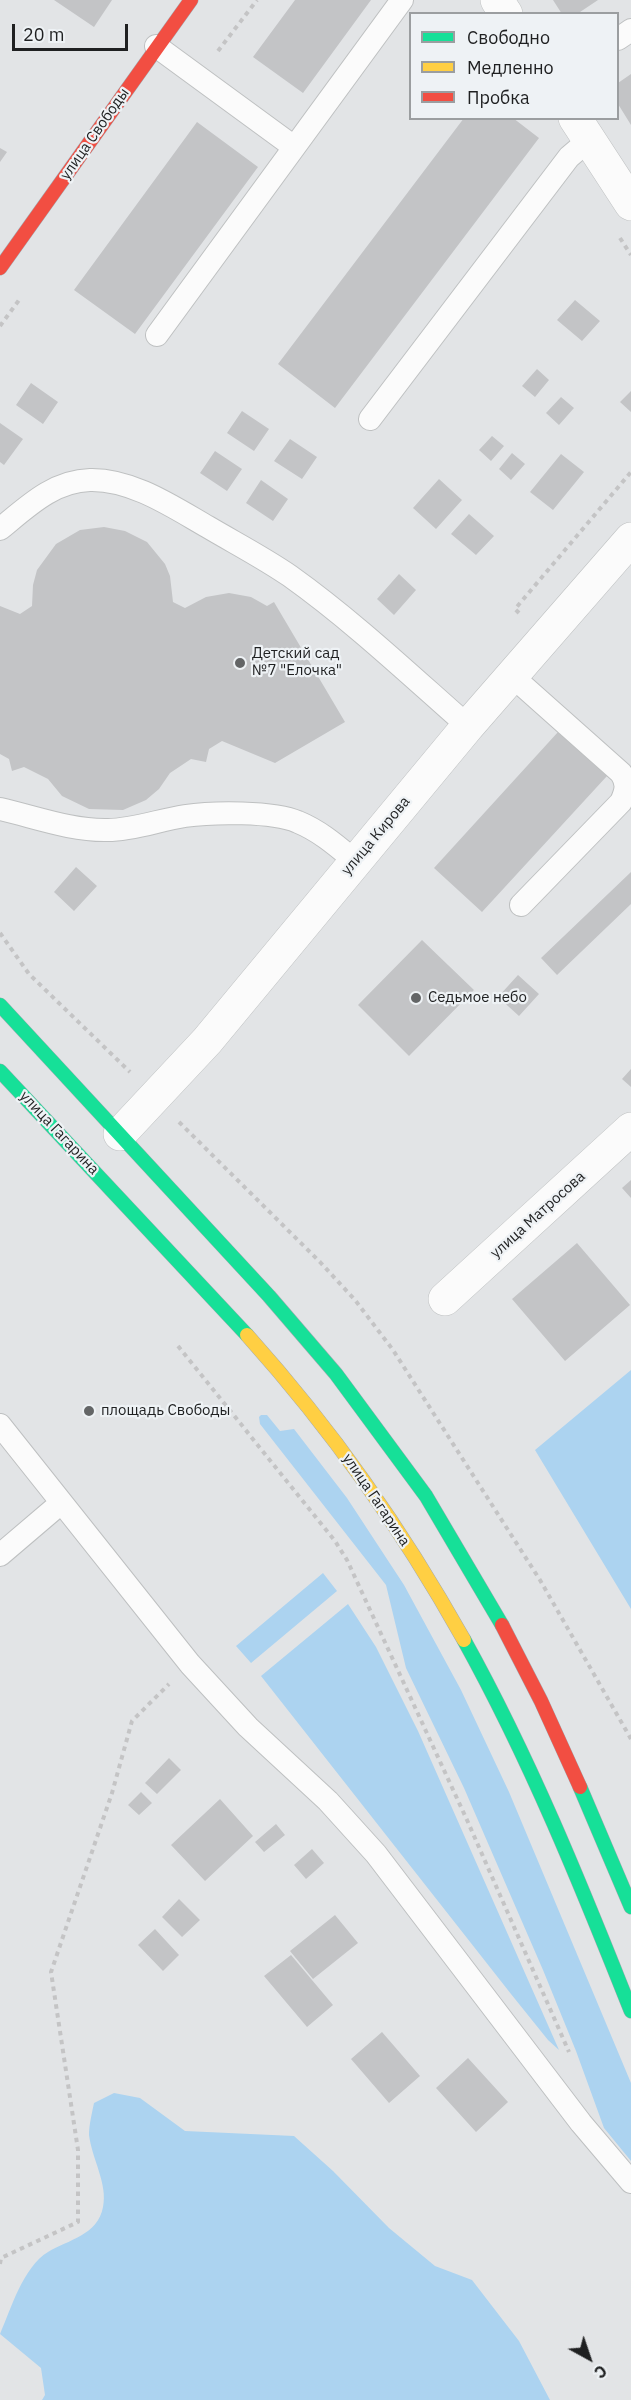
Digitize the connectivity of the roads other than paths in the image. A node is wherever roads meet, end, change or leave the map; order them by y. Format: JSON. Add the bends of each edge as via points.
{"nodes":[{"id":1,"x":191,"y":0,"type":"edge"},
{"id":2,"x":402,"y":0,"type":"edge"},
{"id":3,"x":156,"y":46,"type":"junction"},
{"id":4,"x":582,"y":129,"type":"edge"},
{"id":5,"x":294,"y":147,"type":"junction"},
{"id":6,"x":631,"y":204,"type":"edge"},
{"id":7,"x":0,"y":268,"type":"edge"},
{"id":8,"x":157,"y":335,"type":"dead end"},
{"id":9,"x":370,"y":419,"type":"dead end"},
{"id":10,"x":0,"y":529,"type":"edge"},
{"id":11,"x":631,"y":539,"type":"edge"},
{"id":12,"x":512,"y":676,"type":"junction"},
{"id":13,"x":468,"y":726,"type":"junction"},
{"id":14,"x":0,"y":809,"type":"edge"},
{"id":15,"x":355,"y":861,"type":"junction"},
{"id":16,"x":521,"y":905,"type":"dead end"},
{"id":17,"x":0,"y":1005,"type":"edge"},
{"id":18,"x":0,"y":1071,"type":"edge"},
{"id":19,"x":631,"y":1129,"type":"edge"},
{"id":20,"x":120,"y":1134,"type":"junction"},
{"id":21,"x":446,"y":1299,"type":"dead end"},
{"id":22,"x":0,"y":1425,"type":"edge"},
{"id":23,"x":61,"y":1503,"type":"junction"},
{"id":24,"x":0,"y":1555,"type":"edge"},
{"id":25,"x":631,"y":1907,"type":"edge"},
{"id":26,"x":631,"y":2011,"type":"edge"},
{"id":27,"x":631,"y":2182,"type":"edge"}],
"edges":[{"from":1,"to":3,"type":"main road","name":"улица Свободы"},
{"from":2,"to":5,"type":"lane"},
{"from":3,"to":5,"type":"lane"},
{"from":3,"to":7,"type":"main road","name":"улица Свободы"},
{"from":4,"to":6,"type":"street"},
{"from":4,"to":9,"type":"lane","via":[[569,157]]},
{"from":5,"to":8,"type":"lane"},
{"from":10,"to":13,"type":"lane","via":[[56,487],[74,482],[108,482],[153,497],[288,575]]},
{"from":11,"to":12,"type":"street","name":"улица Кирова"},
{"from":12,"to":13,"type":"street","name":"улица Кирова"},
{"from":12,"to":16,"type":"lane","via":[[626,780],[621,802]]},
{"from":13,"to":15,"type":"street","name":"улица Кирова"},
{"from":14,"to":15,"type":"lane","via":[[108,831],[186,816],[267,816],[311,828]]},
{"from":15,"to":20,"type":"street","name":"улица Кирова","via":[[207,1041]]},
{"from":17,"to":20,"type":"main road"},
{"from":18,"to":26,"type":"main road","name":"улица Гагарина","via":[[238,1324],[350,1458],[390,1517],[434,1588],[506,1722]]},
{"from":19,"to":21,"type":"street","name":"улица Матросова"},
{"from":20,"to":25,"type":"main road","via":[[336,1374],[426,1496],[510,1639],[541,1701]]},
{"from":22,"to":23,"type":"lane"},
{"from":23,"to":24,"type":"lane"},
{"from":23,"to":27,"type":"lane","via":[[190,1664],[376,1854]]}]}
